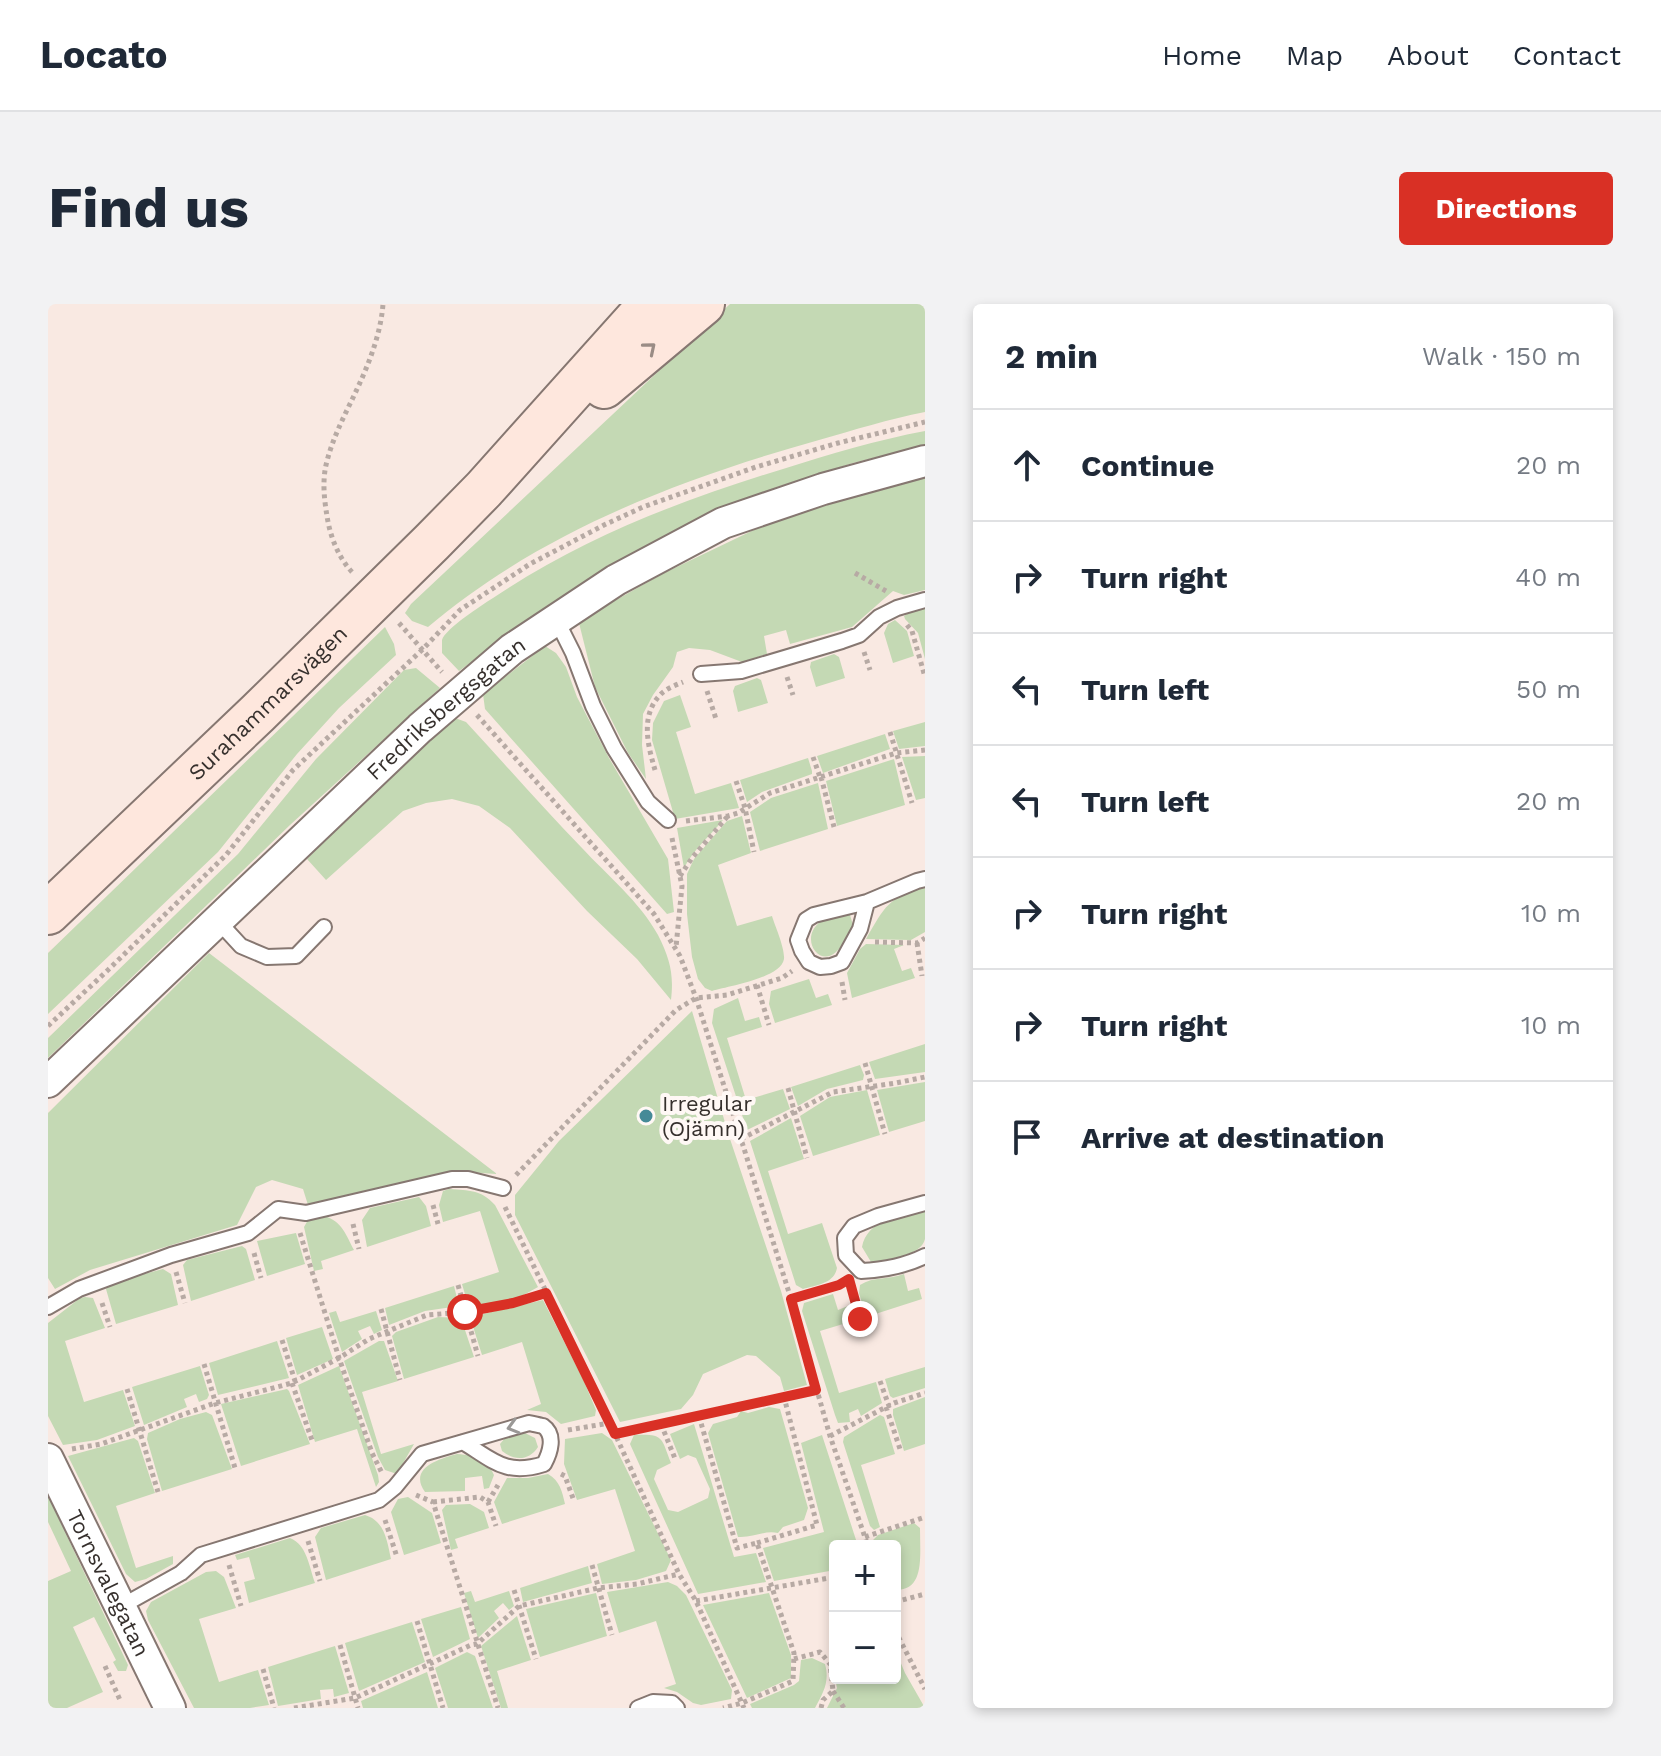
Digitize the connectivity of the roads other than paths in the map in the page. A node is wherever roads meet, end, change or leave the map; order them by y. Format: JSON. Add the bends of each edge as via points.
{"nodes":[{"id":1,"x":650,"y":304,"type":"edge"},
{"id":2,"x":703,"y":304,"type":"edge"},
{"id":3,"x":925,"y":461,"type":"edge"},
{"id":4,"x":484,"y":489,"type":"junction"},
{"id":5,"x":925,"y":600,"type":"edge"},
{"id":6,"x":556,"y":618,"type":"junction"},
{"id":7,"x":701,"y":674,"type":"dead end"},
{"id":8,"x":674,"y":821,"type":"road end"},
{"id":9,"x":925,"y":879,"type":"edge"},
{"id":10,"x":867,"y":902,"type":"junction"},
{"id":11,"x":48,"y":913,"type":"edge"},
{"id":12,"x":217,"y":920,"type":"junction"},
{"id":13,"x":324,"y":927,"type":"dead end"},
{"id":14,"x":48,"y":1082,"type":"edge"},
{"id":15,"x":503,"y":1188,"type":"road end"},
{"id":16,"x":925,"y":1203,"type":"edge"},
{"id":17,"x":925,"y":1256,"type":"edge"},
{"id":18,"x":48,"y":1307,"type":"edge"},
{"id":19,"x":463,"y":1442,"type":"junction"},
{"id":20,"x":55,"y":1455,"type":"edge"},
{"id":21,"x":120,"y":1607,"type":"junction"},
{"id":22,"x":170,"y":1708,"type":"edge"},
{"id":23,"x":638,"y":1708,"type":"edge"},
{"id":24,"x":677,"y":1708,"type":"edge"}],
"edges":[{"from":1,"to":4,"type":"main road","name":"Surahammarsvägen"},
{"from":4,"to":2,"type":"main road","name":"Surahammarsvägen","one_way":true},
{"from":3,"to":6,"type":"street","name":"Fredriksbergsgatan","via":[[723,523]]},
{"from":4,"to":11,"type":"main road","name":"Surahammarsvägen"},
{"from":5,"to":7,"type":"lane","via":[[897,608],[842,641],[741,671]]},
{"from":6,"to":8,"type":"lane","via":[[614,748],[648,802]]},
{"from":6,"to":12,"type":"street","name":"Fredriksbergsgatan","via":[[420,728]]},
{"from":9,"to":10,"type":"lane"},
{"from":10,"to":10,"type":"lane","via":[[806,920],[798,940],[809,962],[820,967],[842,962]]},
{"from":12,"to":13,"type":"lane","via":[[241,946],[267,957],[296,956]]},
{"from":12,"to":14,"type":"street","name":"Fredriksbergsgatan"},
{"from":15,"to":18,"type":"lane","via":[[452,1179],[306,1213],[278,1209],[248,1233],[79,1289]]},
{"from":16,"to":17,"type":"lane","via":[[854,1226],[845,1238],[846,1255],[861,1271]]},
{"from":19,"to":19,"type":"lane","one_way":true,"via":[[511,1469],[544,1464],[551,1451],[549,1434],[529,1423]]},
{"from":19,"to":21,"type":"lane","via":[[422,1454],[379,1500],[201,1555],[181,1573]]},
{"from":20,"to":21,"type":"street","name":"Tornsvalegatan"},
{"from":21,"to":22,"type":"street","name":"Tornsvalegatan"},
{"from":23,"to":24,"type":"lane","via":[[653,1702]]}]}
